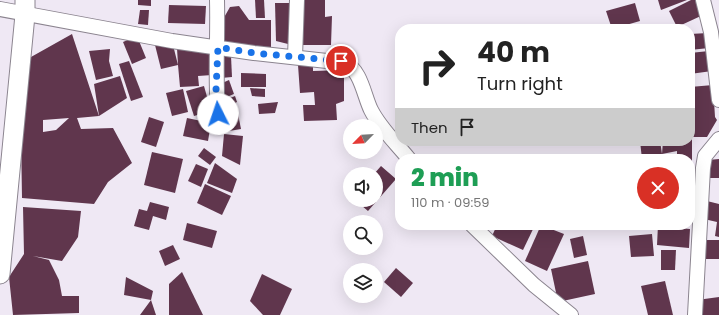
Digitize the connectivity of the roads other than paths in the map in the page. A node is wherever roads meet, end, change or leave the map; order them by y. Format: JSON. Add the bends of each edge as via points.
{"nodes":[{"id":1,"x":217,"y":0,"type":"edge"},
{"id":2,"x":297,"y":0,"type":"edge"},
{"id":3,"x":703,"y":0,"type":"edge"},
{"id":4,"x":25,"y":7,"type":"edge"},
{"id":5,"x":0,"y":9,"type":"edge"},
{"id":6,"x":715,"y":31,"type":"edge"},
{"id":7,"x":218,"y":47,"type":"junction"},
{"id":8,"x":295,"y":57,"type":"junction"},
{"id":9,"x":719,"y":100,"type":"edge"},
{"id":10,"x":218,"y":114,"type":"dead end"},
{"id":11,"x":719,"y":140,"type":"edge"},
{"id":12,"x":395,"y":142,"type":"edge"},
{"id":13,"x":398,"y":146,"type":"edge"},
{"id":14,"x":404,"y":154,"type":"edge"},
{"id":15,"x":477,"y":230,"type":"edge"},
{"id":16,"x":0,"y":274,"type":"edge"},
{"id":17,"x":571,"y":315,"type":"edge"},
{"id":18,"x":695,"y":315,"type":"edge"}],
"edges":[{"from":1,"to":7,"type":"street"},
{"from":2,"to":8,"type":"street"},
{"from":3,"to":6,"type":"street"},
{"from":4,"to":5,"type":"street"},
{"from":4,"to":7,"type":"street","via":[[172,41]]},
{"from":4,"to":16,"type":"street"},
{"from":6,"to":9,"type":"street"},
{"from":7,"to":8,"type":"street"},
{"from":7,"to":10,"type":"street"},
{"from":8,"to":12,"type":"street","via":[[341,61],[350,66],[357,75],[375,117]]},
{"from":11,"to":18,"type":"street","via":[[705,156],[703,168]]},
{"from":13,"to":14,"type":"street"},
{"from":15,"to":17,"type":"street","via":[[534,285]]}]}
